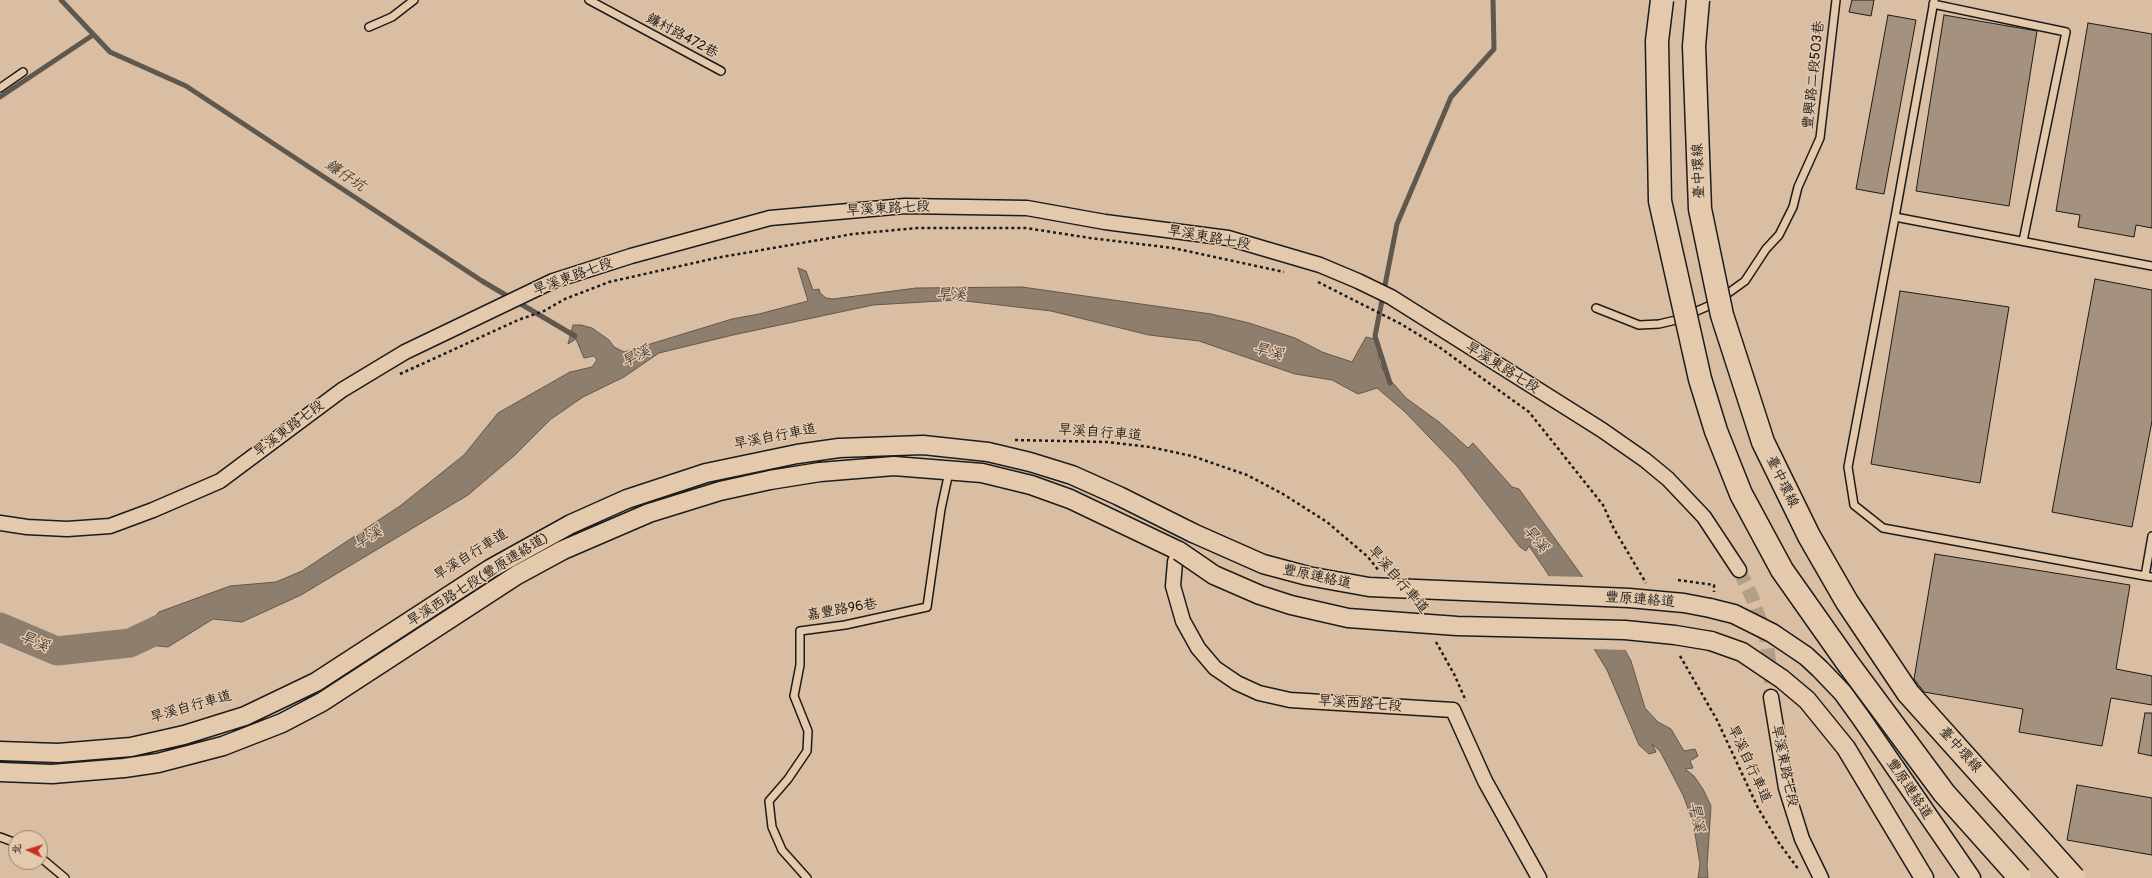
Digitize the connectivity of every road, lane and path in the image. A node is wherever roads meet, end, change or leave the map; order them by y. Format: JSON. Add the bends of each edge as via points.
{"nodes":[{"id":1,"x":414,"y":0,"type":"edge"},
{"id":2,"x":589,"y":0,"type":"edge"},
{"id":3,"x":1662,"y":0,"type":"edge"},
{"id":4,"x":1698,"y":0,"type":"edge"},
{"id":5,"x":1836,"y":0,"type":"edge"},
{"id":6,"x":1934,"y":2,"type":"edge"},
{"id":7,"x":369,"y":27,"type":"dead end"},
{"id":8,"x":23,"y":72,"type":"dead end"},
{"id":9,"x":721,"y":72,"type":"dead end"},
{"id":10,"x":0,"y":88,"type":"edge"},
{"id":11,"x":1895,"y":217,"type":"junction"},
{"id":12,"x":2023,"y":241,"type":"junction"},
{"id":13,"x":2152,"y":266,"type":"edge"},
{"id":14,"x":1285,"y":272,"type":"dead end"},
{"id":15,"x":1314,"y":280,"type":"dead end"},
{"id":16,"x":1596,"y":308,"type":"dead end"},
{"id":17,"x":518,"y":320,"type":"dead end"},
{"id":18,"x":1014,"y":440,"type":"dead end"},
{"id":19,"x":950,"y":469,"type":"junction"},
{"id":20,"x":0,"y":523,"type":"edge"},
{"id":21,"x":1193,"y":533,"type":"joint"},
{"id":22,"x":2152,"y":536,"type":"edge"},
{"id":23,"x":1179,"y":551,"type":"junction"},
{"id":24,"x":1739,"y":570,"type":"tunnel mouth"},
{"id":25,"x":1383,"y":575,"type":"dead end"},
{"id":26,"x":2148,"y":576,"type":"edge"},
{"id":27,"x":1678,"y":580,"type":"dead end"},
{"id":28,"x":1714,"y":585,"type":"dead end"},
{"id":29,"x":1650,"y":589,"type":"dead end"},
{"id":30,"x":1435,"y":640,"type":"dead end"},
{"id":31,"x":1680,"y":656,"type":"dead end"},
{"id":32,"x":1770,"y":697,"type":"tunnel mouth"},
{"id":33,"x":1468,"y":704,"type":"dead end"},
{"id":34,"x":0,"y":752,"type":"edge"},
{"id":35,"x":0,"y":772,"type":"edge"},
{"id":36,"x":48,"y":864,"type":"edge"},
{"id":37,"x":1802,"y":873,"type":"dead end"},
{"id":38,"x":65,"y":878,"type":"edge"},
{"id":39,"x":807,"y":878,"type":"edge"},
{"id":40,"x":1539,"y":878,"type":"edge"},
{"id":41,"x":1821,"y":878,"type":"edge"},
{"id":42,"x":1924,"y":878,"type":"edge"},
{"id":43,"x":1970,"y":878,"type":"edge"},
{"id":44,"x":2020,"y":878,"type":"edge"},
{"id":45,"x":2074,"y":878,"type":"edge"}],
"edges":[{"from":1,"to":7,"type":"lane","via":[[392,17]]},
{"from":2,"to":9,"type":"lane","name":"鐮村路472巷"},
{"from":3,"to":44,"type":"highway","bridge":true,"via":[[1657,41],[1660,200],[1700,379],[1716,431],[1741,494],[1782,570],[1849,665],[1944,793]]},
{"from":4,"to":45,"type":"highway","name":"臺中環線","bridge":true,"via":[[1694,46],[1700,209],[1722,315],[1762,442],[1809,536],[1847,602],[1908,693]]},
{"from":5,"to":16,"type":"lane","name":"豐興路二段503巷","via":[[1820,138],[1779,235],[1745,280],[1714,304],[1676,320],[1659,324],[1639,325]]},
{"from":6,"to":11,"type":"lane"},
{"from":6,"to":12,"type":"lane","via":[[2066,32]]},
{"from":8,"to":10,"type":"lane"},
{"from":11,"to":12,"type":"lane"},
{"from":11,"to":26,"type":"lane","via":[[1848,466],[1854,505],[1883,528]]},
{"from":12,"to":13,"type":"lane"},
{"from":14,"to":17,"type":"path","via":[[1173,248],[1026,228],[917,228],[853,234],[716,258],[609,282]]},
{"from":15,"to":29,"type":"path","via":[[1401,324],[1439,347],[1529,412],[1603,505],[1614,530]]},
{"from":18,"to":25,"type":"path","name":"旱溪自行車道","via":[[1107,442],[1150,447],[1192,456],[1247,475],[1327,522],[1368,557]]},
{"from":19,"to":23,"type":"street","name":"旱溪西路七段(豐原連絡道)","via":[[1005,478],[1070,499]]},
{"from":19,"to":35,"type":"street","name":"旱溪西路七段(豐原連絡道)","via":[[894,466],[820,472],[720,491],[656,511],[571,546],[524,572],[322,702],[282,723],[223,746],[158,763],[81,773]]},
{"from":19,"to":39,"type":"lane","name":"嘉豐路96巷","via":[[941,509],[927,607],[845,625],[800,631],[800,664],[794,696],[808,731],[807,750],[788,779],[769,801],[772,827],[782,850]]},
{"from":20,"to":24,"type":"street","name":"旱溪東路七段","via":[[67,529],[110,526],[153,510],[220,481],[342,390],[405,352],[553,281],[630,256],[770,218],[905,206],[1027,208],[1106,222],[1228,238],[1320,265],[1384,294],[1645,460],[1668,479],[1704,517]]},
{"from":21,"to":34,"type":"street","name":"旱溪西路七段(豐原連絡道)","via":[[1072,475],[988,452],[924,445],[839,448],[797,454],[693,478],[627,499],[565,527],[490,569],[316,682],[245,716],[184,735],[131,747],[58,753]]},
{"from":21,"to":43,"type":"street","name":"豐原連絡道","bridge":true,"via":[[1263,564],[1308,576],[1369,587],[1629,598],[1684,603],[1734,614],[1772,633],[1806,656],[1843,693]]},
{"from":22,"to":26,"type":"lane"},
{"from":23,"to":40,"type":"street","name":"旱溪西路七段","via":[[1175,562],[1173,586],[1183,621],[1198,648],[1215,668],[1237,683],[1259,693],[1290,700],[1453,710],[1485,781]]},
{"from":23,"to":42,"type":"street","bridge":true,"via":[[1214,575],[1260,595],[1348,618],[1456,626],[1625,630],[1711,641],[1742,652],[1782,679],[1806,700],[1846,748]]},
{"from":27,"to":28,"type":"path"},
{"from":30,"to":33,"type":"path"},
{"from":31,"to":37,"type":"path","name":"旱溪自行車道","via":[[1717,720],[1758,808],[1783,849]]},
{"from":32,"to":41,"type":"street","name":"旱溪東路七段","via":[[1786,788],[1802,839]]},
{"from":36,"to":38,"type":"lane"}]}
